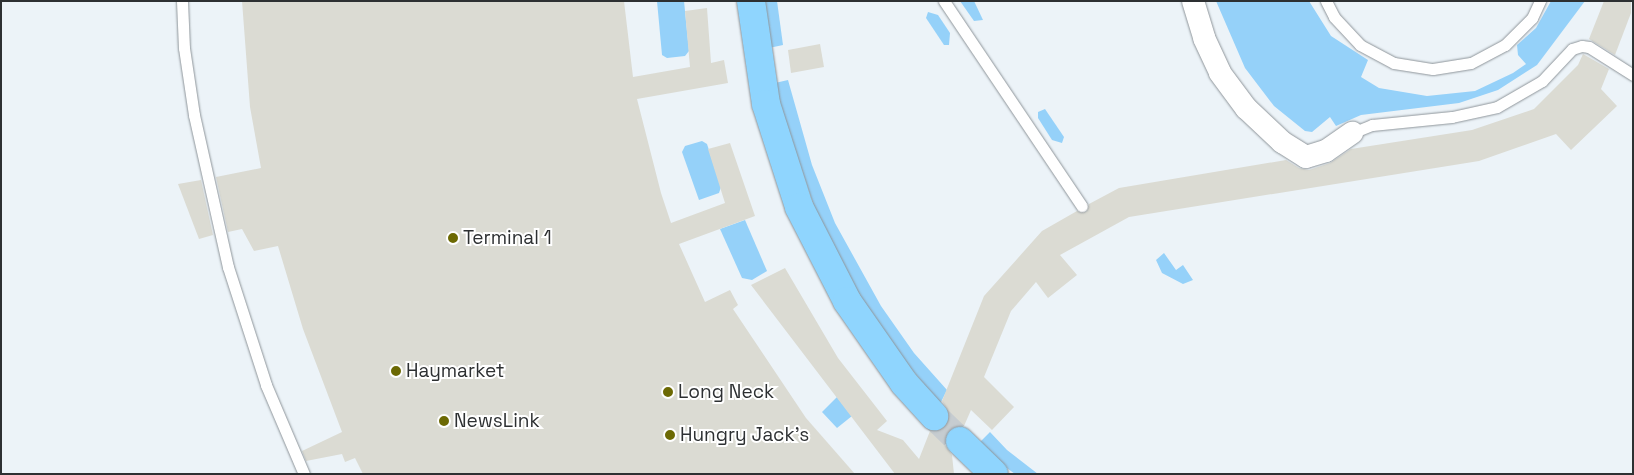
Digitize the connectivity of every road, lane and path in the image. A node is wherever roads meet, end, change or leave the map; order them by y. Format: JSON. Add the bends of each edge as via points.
{"nodes":[{"id":1,"x":182,"y":1,"type":"edge"},
{"id":2,"x":751,"y":1,"type":"edge"},
{"id":3,"x":944,"y":1,"type":"edge"},
{"id":4,"x":1193,"y":1,"type":"edge"},
{"id":5,"x":1326,"y":1,"type":"edge"},
{"id":6,"x":1540,"y":1,"type":"edge"},
{"id":7,"x":1633,"y":75,"type":"edge"},
{"id":8,"x":1352,"y":133,"type":"joint"},
{"id":9,"x":1082,"y":206,"type":"dead end"},
{"id":10,"x":934,"y":416,"type":"tunnel mouth"},
{"id":11,"x":960,"y":441,"type":"tunnel mouth"},
{"id":12,"x":304,"y":474,"type":"edge"},
{"id":13,"x":994,"y":474,"type":"edge"}],
"edges":[{"from":1,"to":12,"type":"lane","via":[[184,48],[194,115],[228,267],[266,385]]},
{"from":2,"to":10,"type":"main road","via":[[766,104],[799,207],[847,301],[904,383]]},
{"from":3,"to":9,"type":"lane"},
{"from":4,"to":8,"type":"street","via":[[1204,38],[1220,73],[1246,108],[1282,142],[1297,154],[1311,156]]},
{"from":5,"to":6,"type":"lane","via":[[1334,17],[1360,45],[1394,63],[1433,69],[1471,63],[1505,45],[1532,18]]},
{"from":7,"to":8,"type":"lane","via":[[1589,47],[1582,46],[1572,49],[1542,81],[1497,107],[1452,117],[1372,125]]},
{"from":11,"to":13,"type":"main road"}]}
